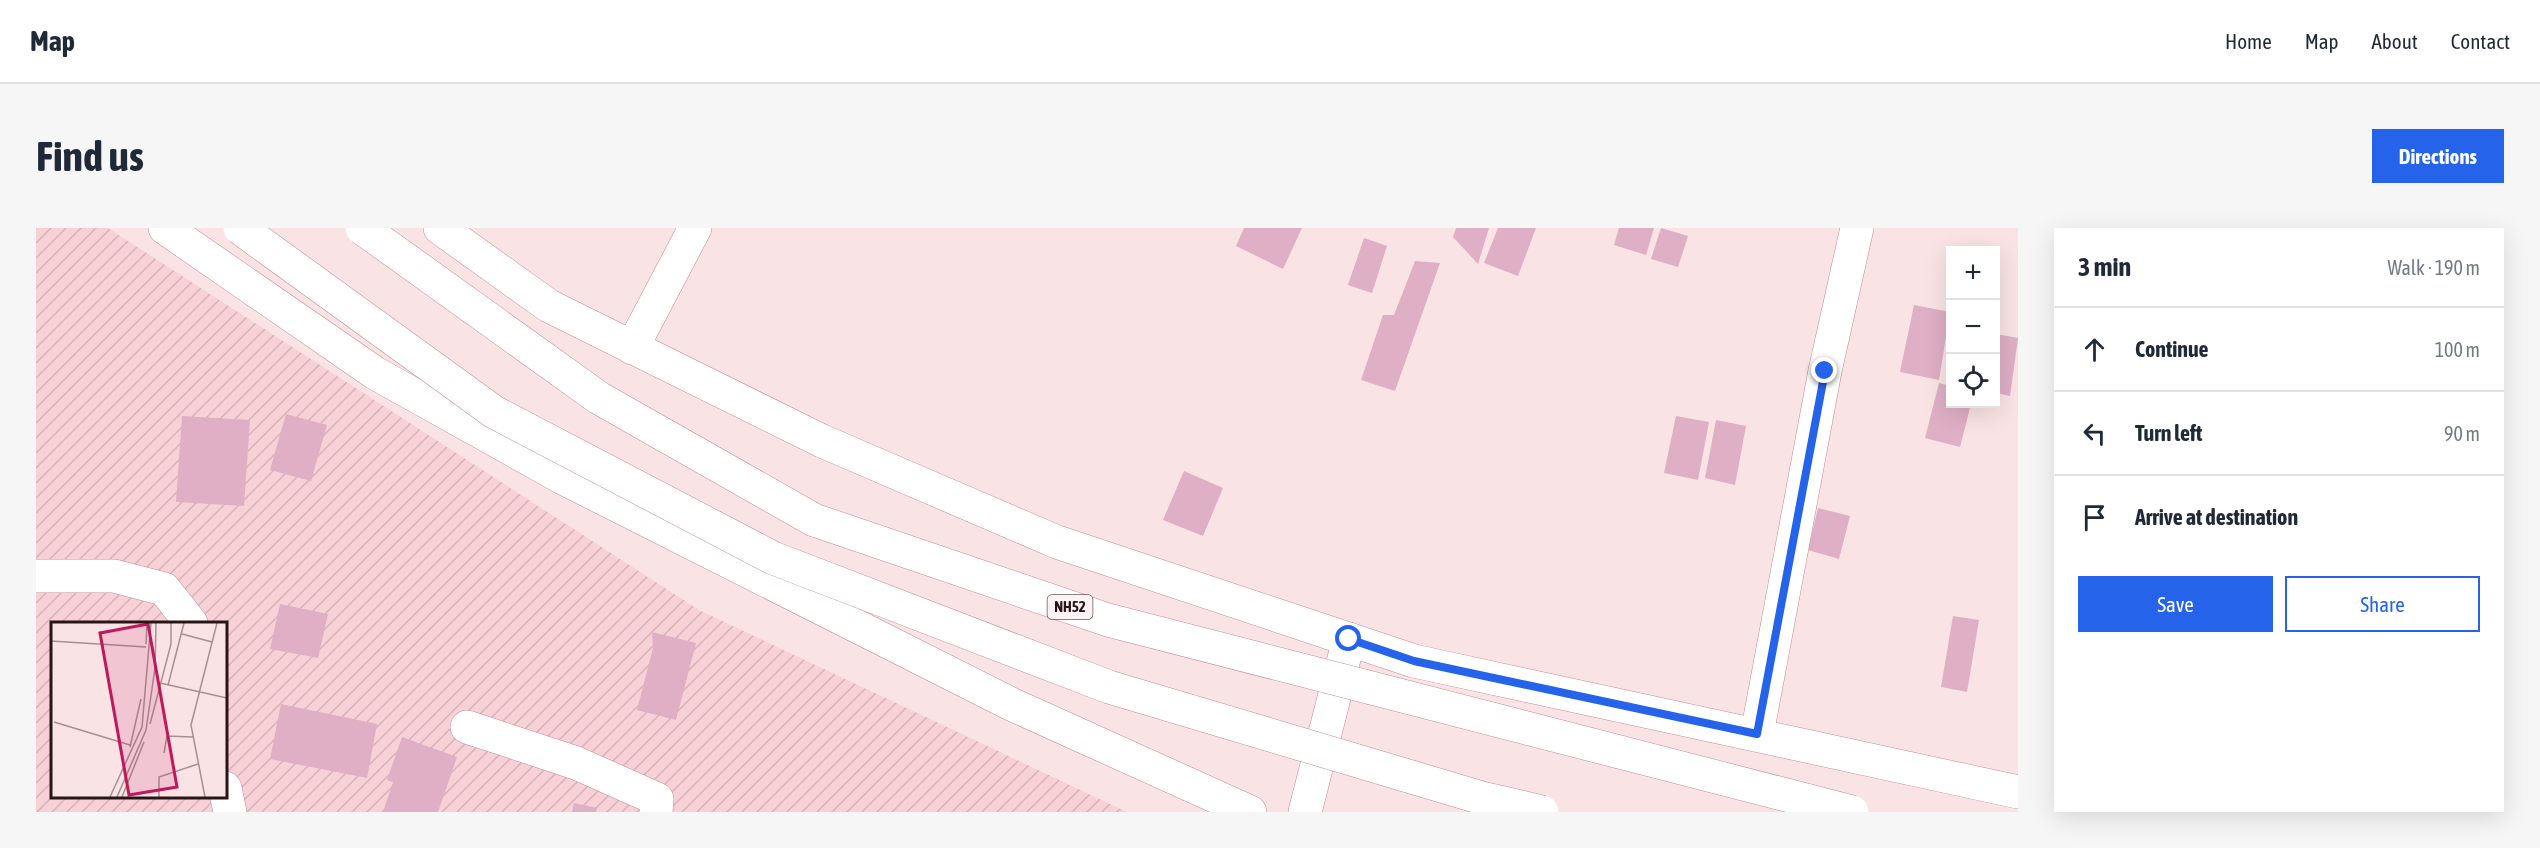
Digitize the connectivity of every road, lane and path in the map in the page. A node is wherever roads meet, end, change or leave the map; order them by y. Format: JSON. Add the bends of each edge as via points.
{"nodes":[{"id":1,"x":165,"y":228,"type":"edge"},
{"id":2,"x":240,"y":228,"type":"edge"},
{"id":3,"x":362,"y":228,"type":"edge"},
{"id":4,"x":440,"y":228,"type":"edge"},
{"id":5,"x":695,"y":228,"type":"edge"},
{"id":6,"x":1857,"y":228,"type":"edge"},
{"id":7,"x":632,"y":348,"type":"junction"},
{"id":8,"x":36,"y":576,"type":"edge"},
{"id":9,"x":189,"y":622,"type":"edge"},
{"id":10,"x":1349,"y":639,"type":"junction"},
{"id":11,"x":466,"y":727,"type":"dead end"},
{"id":12,"x":1757,"y":734,"type":"junction"},
{"id":13,"x":2018,"y":792,"type":"edge"},
{"id":14,"x":226,"y":793,"type":"edge"},
{"id":15,"x":230,"y":812,"type":"edge"},
{"id":16,"x":656,"y":812,"type":"edge"},
{"id":17,"x":1250,"y":812,"type":"edge"},
{"id":18,"x":1305,"y":812,"type":"edge"},
{"id":19,"x":1542,"y":812,"type":"edge"},
{"id":20,"x":1852,"y":812,"type":"edge"}],
"edges":[{"from":1,"to":17,"type":"main road","via":[[375,373],[564,478],[1011,704]]},
{"from":2,"to":19,"type":"main road","bridge":true,"via":[[494,412],[773,558],[1109,687],[1482,798]]},
{"from":3,"to":20,"type":"main road","number":"NH52","bridge":true,"via":[[599,398],[814,520],[1108,620]]},
{"from":4,"to":7,"type":"main road","via":[[549,306]]},
{"from":5,"to":7,"type":"main road"},
{"from":6,"to":12,"type":"main road","via":[[1825,371]]},
{"from":7,"to":10,"type":"main road","via":[[822,441],[1057,542]]},
{"from":8,"to":9,"type":"main road","via":[[114,576],[164,589]]},
{"from":10,"to":12,"type":"main road","via":[[1414,661]]},
{"from":10,"to":18,"type":"main road"},
{"from":11,"to":16,"type":"main road","via":[[576,763],[657,799]]},
{"from":12,"to":13,"type":"main road"},
{"from":14,"to":15,"type":"main road"}]}
